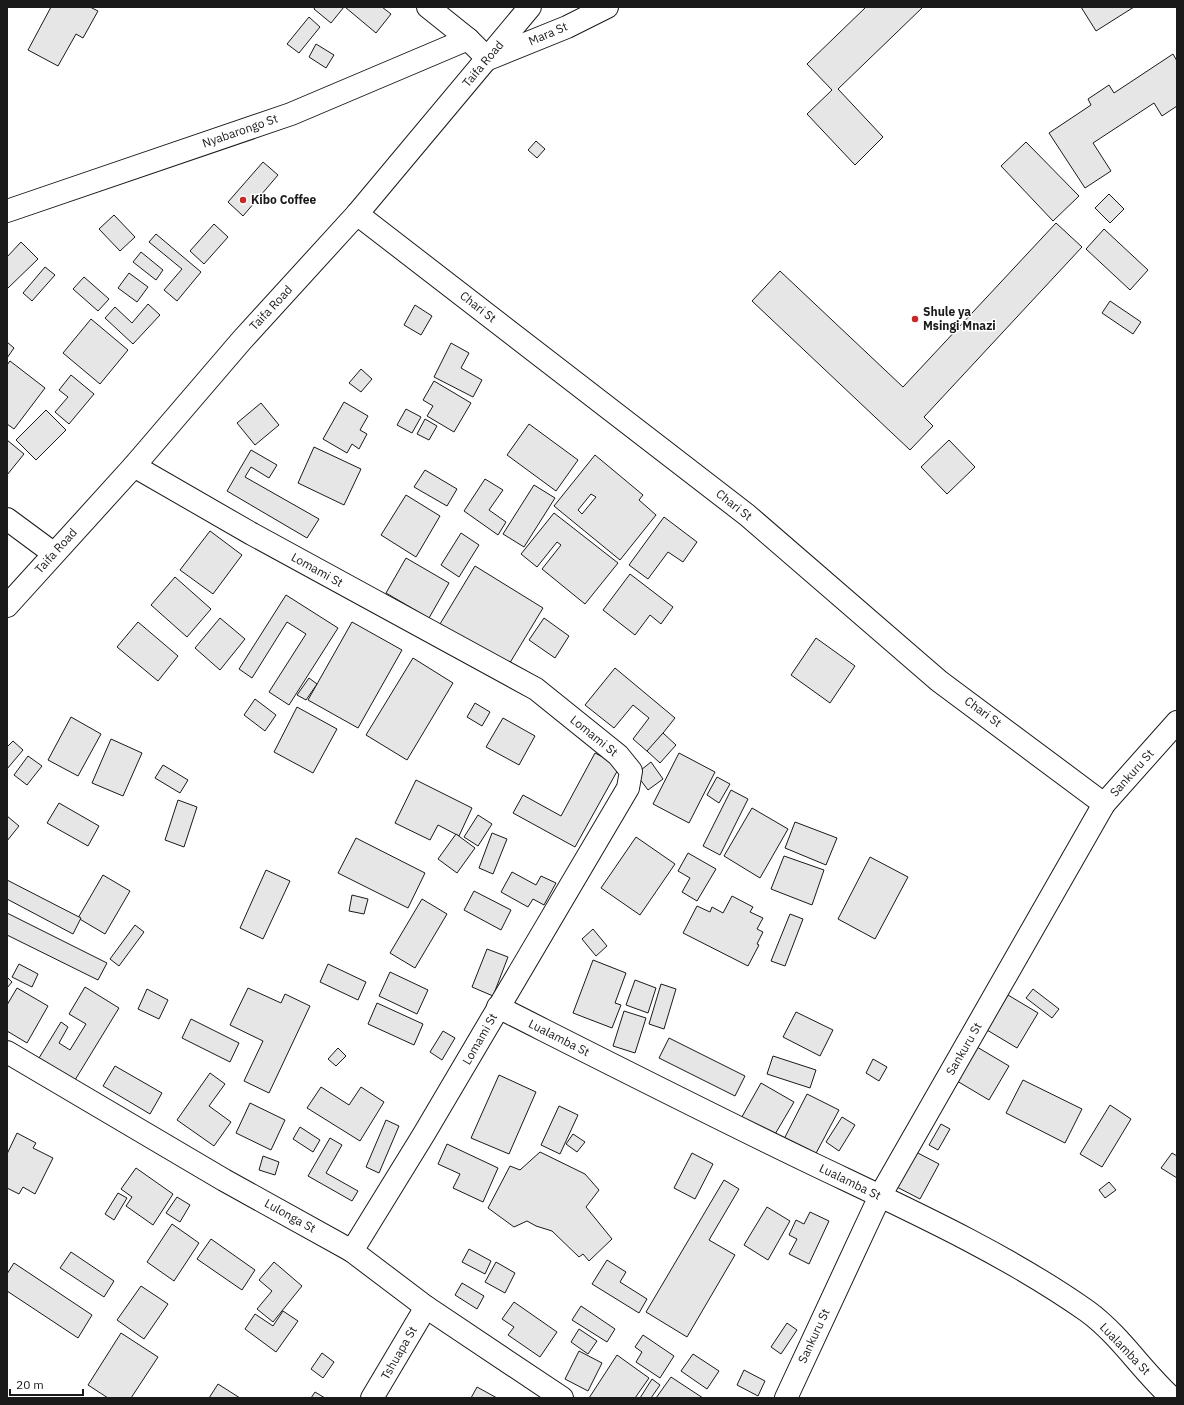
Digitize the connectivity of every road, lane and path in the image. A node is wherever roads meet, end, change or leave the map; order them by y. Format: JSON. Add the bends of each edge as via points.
{"nodes":[{"id":1,"x":428,"y":7,"type":"edge"},
{"id":2,"x":530,"y":7,"type":"edge"},
{"id":3,"x":607,"y":7,"type":"edge"},
{"id":4,"x":468,"y":39,"type":"junction"},
{"id":5,"x":488,"y":59,"type":"junction"},
{"id":6,"x":7,"y":211,"type":"edge"},
{"id":7,"x":357,"y":214,"type":"junction"},
{"id":8,"x":134,"y":466,"type":"junction"},
{"id":9,"x":7,"y":519,"type":"edge"},
{"id":10,"x":53,"y":553,"type":"junction"},
{"id":11,"x":7,"y":606,"type":"edge"},
{"id":12,"x":1177,"y":722,"type":"edge"},
{"id":13,"x":1104,"y":804,"type":"junction"},
{"id":14,"x":498,"y":1007,"type":"junction"},
{"id":15,"x":7,"y":1052,"type":"edge"},
{"id":16,"x":880,"y":1196,"type":"junction"},
{"id":17,"x":352,"y":1251,"type":"junction"},
{"id":18,"x":426,"y":1307,"type":"junction"},
{"id":19,"x":372,"y":1398,"type":"edge"},
{"id":20,"x":562,"y":1398,"type":"edge"},
{"id":21,"x":786,"y":1398,"type":"edge"},
{"id":22,"x":1172,"y":1398,"type":"edge"}],
"edges":[{"from":1,"to":4,"type":"main road"},
{"from":2,"to":5,"type":"main road","name":"Taifa Road"},
{"from":3,"to":5,"type":"main road","name":"Mara St","via":[[567,27]]},
{"from":4,"to":5,"type":"main road"},
{"from":4,"to":6,"type":"main road","name":"Nyabarongo St","via":[[292,114]]},
{"from":5,"to":7,"type":"main road","name":"Taifa Road"},
{"from":7,"to":8,"type":"main road","name":"Taifa Road","via":[[242,340]]},
{"from":7,"to":13,"type":"main road","name":"Chari St","via":[[747,515],[939,681]]},
{"from":8,"to":10,"type":"main road","name":"Taifa Road"},
{"from":8,"to":14,"type":"main road","name":"Lomami St","via":[[266,542],[536,689],[618,755],[631,771],[628,788]]},
{"from":9,"to":10,"type":"main road"},
{"from":10,"to":11,"type":"main road","name":"Taifa Road"},
{"from":12,"to":13,"type":"main road","name":"Sankuru St"},
{"from":13,"to":16,"type":"main road","name":"Sankuru St"},
{"from":14,"to":16,"type":"main road","name":"Lualamba St","via":[[684,1102]]},
{"from":14,"to":17,"type":"main road","name":"Lomami St"},
{"from":15,"to":17,"type":"main road","name":"Lulonga St","via":[[224,1180]]},
{"from":16,"to":21,"type":"main road","name":"Sankuru St"},
{"from":16,"to":22,"type":"main road","name":"Lualamba St","via":[[1005,1260],[1088,1312],[1114,1335]]},
{"from":17,"to":18,"type":"main road","name":"Lulonga St"},
{"from":18,"to":19,"type":"main road","name":"Tshuapa St"},
{"from":18,"to":20,"type":"main road","name":"Lulonga St"}]}
